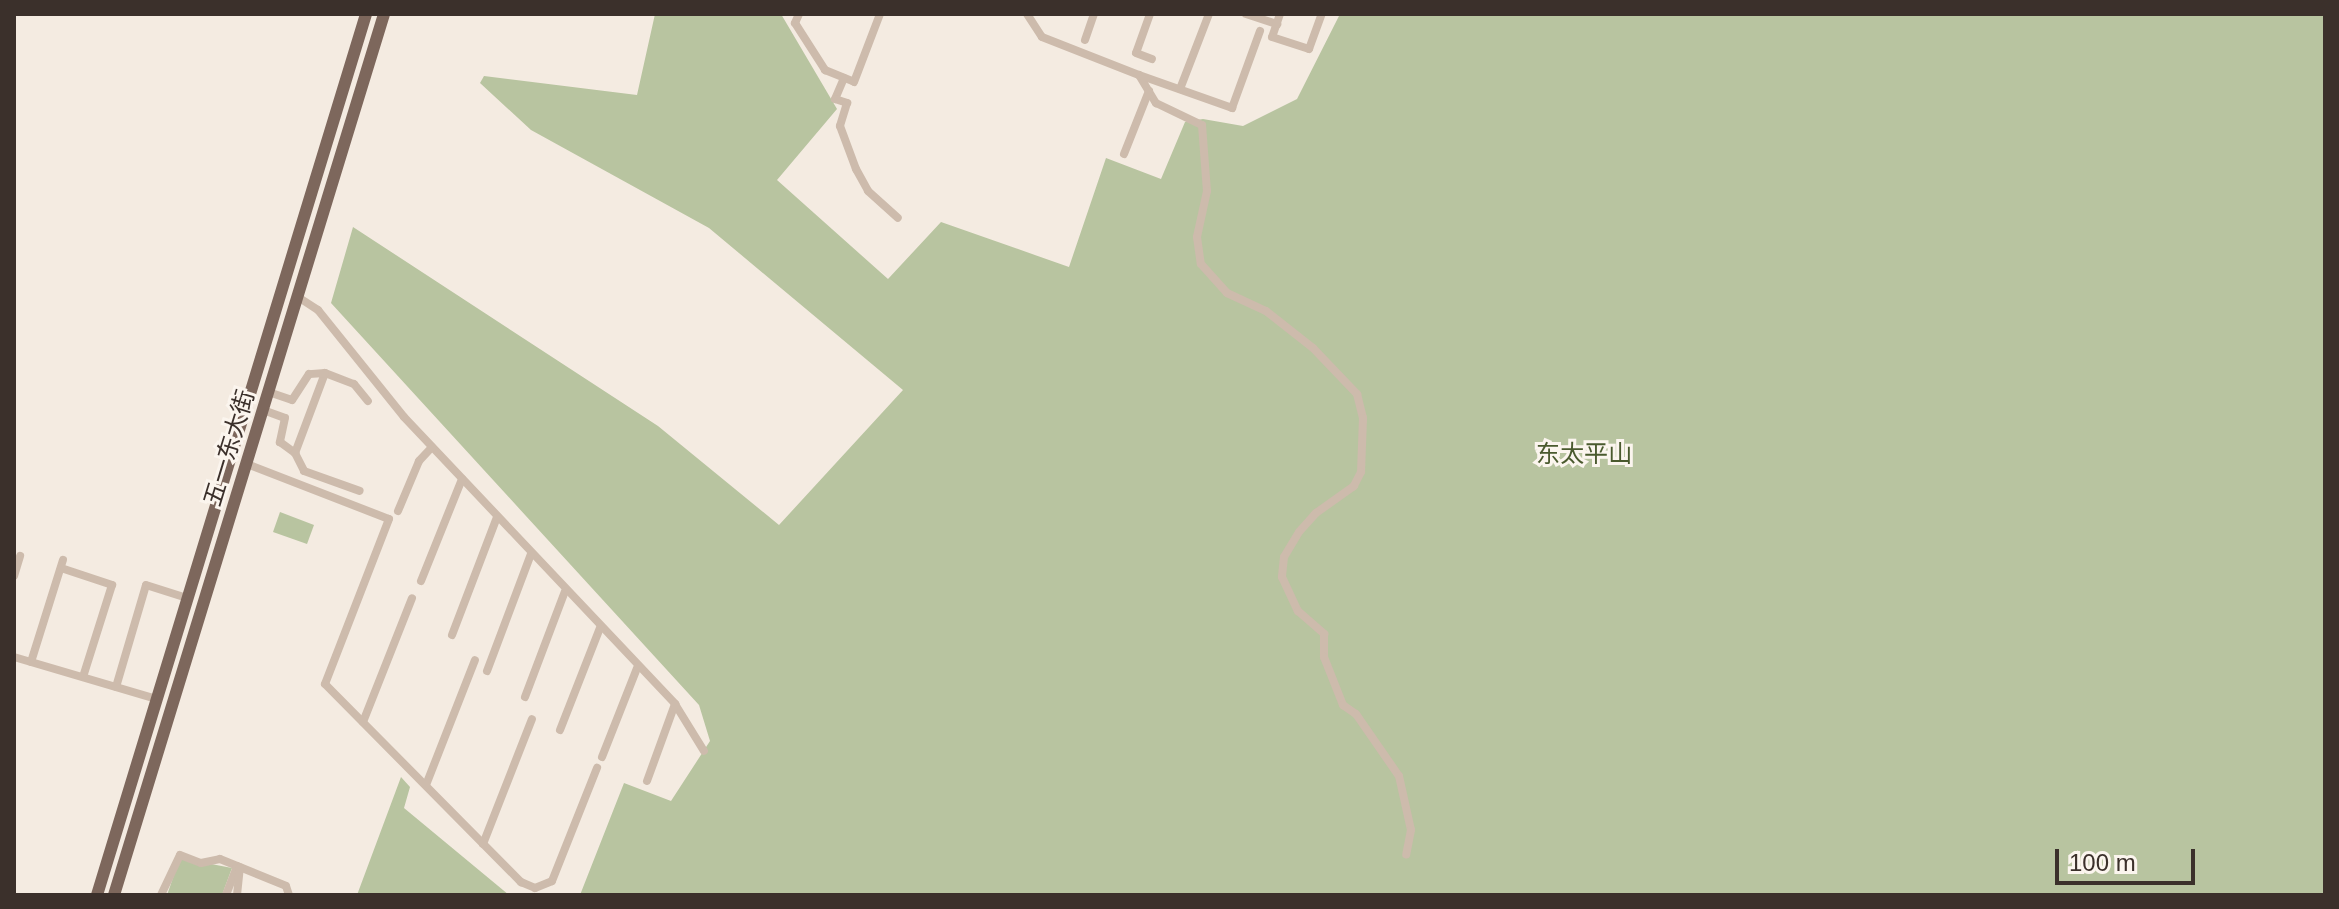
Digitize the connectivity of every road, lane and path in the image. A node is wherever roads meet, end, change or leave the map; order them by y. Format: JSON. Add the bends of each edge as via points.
{"nodes":[{"id":1,"x":366,"y":14,"type":"edge"},
{"id":2,"x":384,"y":14,"type":"edge"},
{"id":3,"x":799,"y":14,"type":"edge"},
{"id":4,"x":880,"y":14,"type":"edge"},
{"id":5,"x":1027,"y":14,"type":"edge"},
{"id":6,"x":1094,"y":14,"type":"edge"},
{"id":7,"x":1150,"y":14,"type":"edge"},
{"id":8,"x":1209,"y":14,"type":"edge"},
{"id":9,"x":1246,"y":14,"type":"edge"},
{"id":10,"x":1280,"y":14,"type":"edge"},
{"id":11,"x":1322,"y":14,"type":"edge"},
{"id":12,"x":1277,"y":24,"type":"junction"},
{"id":13,"x":1260,"y":31,"type":"dead end"},
{"id":14,"x":1085,"y":40,"type":"dead end"},
{"id":15,"x":1152,"y":59,"type":"dead end"},
{"id":16,"x":1139,"y":75,"type":"junction"},
{"id":17,"x":844,"y":78,"type":"junction"},
{"id":18,"x":1180,"y":89,"type":"junction"},
{"id":19,"x":1149,"y":91,"type":"junction"},
{"id":20,"x":1124,"y":154,"type":"dead end"},
{"id":21,"x":898,"y":218,"type":"dead end"},
{"id":22,"x":281,"y":292,"type":"junction"},
{"id":23,"x":298,"y":297,"type":"junction"},
{"id":24,"x":325,"y":373,"type":"junction"},
{"id":25,"x":269,"y":392,"type":"junction"},
{"id":26,"x":368,"y":401,"type":"dead end"},
{"id":27,"x":263,"y":410,"type":"junction"},
{"id":28,"x":432,"y":447,"type":"junction"},
{"id":29,"x":295,"y":453,"type":"junction"},
{"id":30,"x":247,"y":464,"type":"junction"},
{"id":31,"x":462,"y":479,"type":"junction"},
{"id":32,"x":360,"y":491,"type":"dead end"},
{"id":33,"x":398,"y":511,"type":"dead end"},
{"id":34,"x":497,"y":517,"type":"junction"},
{"id":35,"x":209,"y":528,"type":"junction"},
{"id":36,"x":225,"y":534,"type":"junction"},
{"id":37,"x":531,"y":554,"type":"junction"},
{"id":38,"x":20,"y":556,"type":"dead end"},
{"id":39,"x":14,"y":576,"type":"edge"},
{"id":40,"x":421,"y":581,"type":"dead end"},
{"id":41,"x":565,"y":591,"type":"junction"},
{"id":42,"x":187,"y":598,"type":"junction"},
{"id":43,"x":412,"y":598,"type":"dead end"},
{"id":44,"x":600,"y":628,"type":"junction"},
{"id":45,"x":452,"y":635,"type":"dead end"},
{"id":46,"x":14,"y":657,"type":"edge"},
{"id":47,"x":475,"y":660,"type":"dead end"},
{"id":48,"x":31,"y":662,"type":"junction"},
{"id":49,"x":637,"y":668,"type":"junction"},
{"id":50,"x":487,"y":671,"type":"dead end"},
{"id":51,"x":83,"y":677,"type":"junction"},
{"id":52,"x":116,"y":687,"type":"junction"},
{"id":53,"x":525,"y":697,"type":"dead end"},
{"id":54,"x":157,"y":699,"type":"junction"},
{"id":55,"x":675,"y":704,"type":"junction"},
{"id":56,"x":532,"y":719,"type":"dead end"},
{"id":57,"x":363,"y":722,"type":"junction"},
{"id":58,"x":560,"y":730,"type":"dead end"},
{"id":59,"x":704,"y":751,"type":"dead end"},
{"id":60,"x":602,"y":757,"type":"dead end"},
{"id":61,"x":597,"y":768,"type":"dead end"},
{"id":62,"x":647,"y":781,"type":"dead end"},
{"id":63,"x":426,"y":785,"type":"junction"},
{"id":64,"x":483,"y":844,"type":"junction"},
{"id":65,"x":1406,"y":855,"type":"dead end"},
{"id":66,"x":238,"y":866,"type":"junction"},
{"id":67,"x":97,"y":895,"type":"edge"},
{"id":68,"x":114,"y":895,"type":"edge"},
{"id":69,"x":161,"y":895,"type":"edge"},
{"id":70,"x":226,"y":895,"type":"edge"},
{"id":71,"x":237,"y":895,"type":"edge"},
{"id":72,"x":289,"y":895,"type":"edge"}],
"edges":[{"from":1,"to":22,"type":"main road","name":"五一东大街"},
{"from":2,"to":23,"type":"main road","name":"五一东大街"},
{"from":3,"to":17,"type":"street","via":[[795,23],[825,70]]},
{"from":4,"to":17,"type":"street","via":[[854,82]]},
{"from":5,"to":16,"type":"street","via":[[1042,37]]},
{"from":6,"to":14,"type":"street"},
{"from":7,"to":15,"type":"street","via":[[1136,53]]},
{"from":8,"to":18,"type":"street"},
{"from":9,"to":12,"type":"street"},
{"from":10,"to":12,"type":"street"},
{"from":11,"to":12,"type":"street","via":[[1309,49],[1272,37]]},
{"from":13,"to":18,"type":"street","via":[[1232,108]]},
{"from":16,"to":18,"type":"street"},
{"from":16,"to":19,"type":"street"},
{"from":17,"to":21,"type":"street","via":[[835,99],[847,103],[840,126],[856,169],[868,191]]},
{"from":19,"to":20,"type":"street"},
{"from":19,"to":65,"type":"street","via":[[1156,103],[1202,125],[1207,191],[1197,251],[1208,276],[1227,293],[1266,311],[1331,364],[1357,394],[1363,418],[1361,472],[1354,486],[1299,532],[1284,557],[1282,577],[1298,611],[1324,634],[1324,657],[1343,705],[1356,714],[1399,776],[1411,830]]},
{"from":22,"to":23,"type":"main road"},
{"from":22,"to":35,"type":"main road","name":"五一东大街"},
{"from":23,"to":25,"type":"main road","name":"五一东大街"},
{"from":23,"to":28,"type":"street","via":[[318,310]]},
{"from":24,"to":25,"type":"street","via":[[309,374],[292,400]]},
{"from":24,"to":26,"type":"street","via":[[354,384]]},
{"from":24,"to":29,"type":"street"},
{"from":25,"to":27,"type":"main road","name":"五一东大街"},
{"from":27,"to":29,"type":"street","via":[[285,418],[280,442]]},
{"from":27,"to":30,"type":"main road","name":"五一东大街"},
{"from":28,"to":31,"type":"street"},
{"from":28,"to":33,"type":"street","via":[[419,461]]},
{"from":29,"to":32,"type":"street","via":[[304,471]]},
{"from":30,"to":36,"type":"main road","name":"五一东大街"},
{"from":30,"to":57,"type":"street","via":[[389,519],[325,684]]},
{"from":31,"to":34,"type":"street"},
{"from":31,"to":40,"type":"street"},
{"from":34,"to":37,"type":"street"},
{"from":34,"to":45,"type":"street"},
{"from":35,"to":36,"type":"main road"},
{"from":35,"to":42,"type":"main road","name":"五一东大街"},
{"from":36,"to":68,"type":"main road","name":"五一东大街"},
{"from":37,"to":41,"type":"street"},
{"from":37,"to":50,"type":"street"},
{"from":38,"to":39,"type":"street"},
{"from":41,"to":44,"type":"street"},
{"from":41,"to":53,"type":"street"},
{"from":42,"to":52,"type":"street","via":[[146,585]]},
{"from":42,"to":54,"type":"main road","name":"五一东大街"},
{"from":43,"to":57,"type":"street"},
{"from":44,"to":49,"type":"street"},
{"from":44,"to":58,"type":"street"},
{"from":46,"to":48,"type":"street"},
{"from":47,"to":63,"type":"street"},
{"from":48,"to":51,"type":"street"},
{"from":48,"to":51,"type":"street","via":[[62,564],[112,585]]},
{"from":49,"to":55,"type":"street"},
{"from":49,"to":60,"type":"street"},
{"from":51,"to":52,"type":"street"},
{"from":52,"to":54,"type":"street"},
{"from":54,"to":67,"type":"main road","name":"五一东大街"},
{"from":55,"to":59,"type":"street"},
{"from":55,"to":62,"type":"street"},
{"from":56,"to":64,"type":"street"},
{"from":57,"to":63,"type":"street"},
{"from":61,"to":64,"type":"street","via":[[556,874],[544,887],[521,882]]},
{"from":63,"to":64,"type":"street"},
{"from":66,"to":69,"type":"street","via":[[220,859],[201,863],[175,857]]},
{"from":66,"to":70,"type":"street"},
{"from":66,"to":71,"type":"street"},
{"from":66,"to":72,"type":"street","via":[[286,886]]}]}
